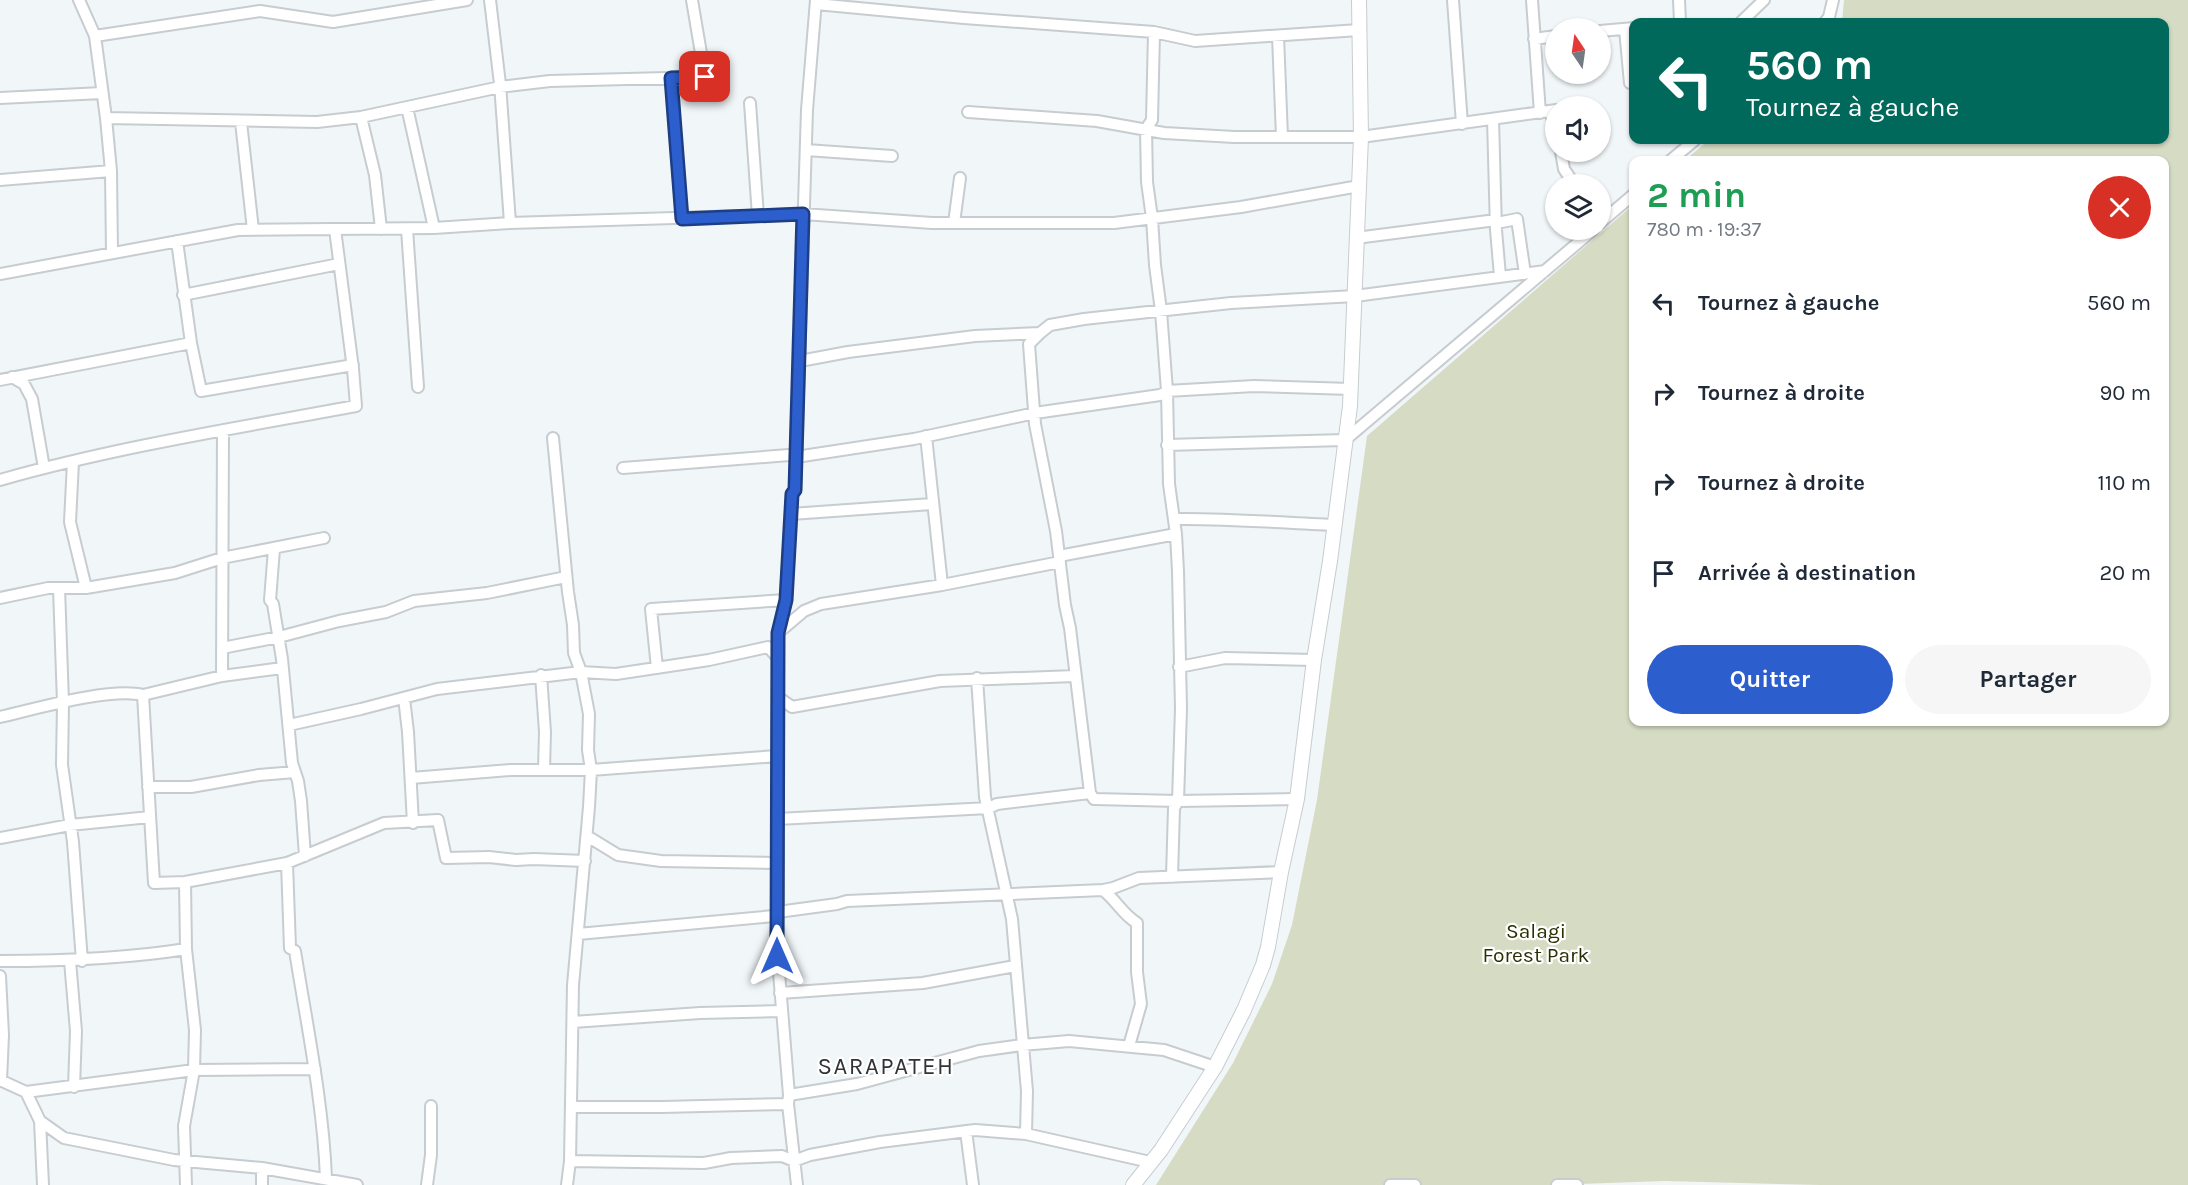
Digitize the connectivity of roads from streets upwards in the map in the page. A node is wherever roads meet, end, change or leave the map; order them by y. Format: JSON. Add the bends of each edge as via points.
{"nodes":[{"id":1,"x":79,"y":0,"type":"edge"},
{"id":2,"x":256,"y":0,"type":"edge"},
{"id":3,"x":467,"y":0,"type":"edge"},
{"id":4,"x":490,"y":0,"type":"edge"},
{"id":5,"x":692,"y":0,"type":"edge"},
{"id":6,"x":1359,"y":0,"type":"edge"},
{"id":7,"x":1453,"y":0,"type":"edge"},
{"id":8,"x":1532,"y":0,"type":"edge"},
{"id":9,"x":1679,"y":0,"type":"edge"},
{"id":10,"x":1764,"y":0,"type":"edge"},
{"id":11,"x":1833,"y":0,"type":"edge"},
{"id":12,"x":816,"y":2,"type":"edge"},
{"id":13,"x":260,"y":11,"type":"junction"},
{"id":14,"x":1680,"y":18,"type":"edge"},
{"id":15,"x":1744,"y":18,"type":"edge"},
{"id":16,"x":1828,"y":18,"type":"edge"},
{"id":17,"x":1629,"y":28,"type":"edge"},
{"id":18,"x":1359,"y":30,"type":"junction"},
{"id":19,"x":1611,"y":30,"type":"edge"},
{"id":20,"x":1154,"y":32,"type":"junction"},
{"id":21,"x":95,"y":36,"type":"junction"},
{"id":22,"x":1278,"y":36,"type":"junction"},
{"id":23,"x":1545,"y":38,"type":"edge"},
{"id":24,"x":1534,"y":39,"type":"junction"},
{"id":25,"x":671,"y":78,"type":"junction"},
{"id":26,"x":500,"y":87,"type":"junction"},
{"id":27,"x":102,"y":93,"type":"junction"},
{"id":28,"x":1546,"y":96,"type":"edge"},
{"id":29,"x":0,"y":98,"type":"edge"},
{"id":30,"x":750,"y":103,"type":"dead end"},
{"id":31,"x":407,"y":107,"type":"junction"},
{"id":32,"x":968,"y":112,"type":"dead end"},
{"id":33,"x":1545,"y":112,"type":"edge"},
{"id":34,"x":361,"y":117,"type":"junction"},
{"id":35,"x":106,"y":118,"type":"junction"},
{"id":36,"x":1493,"y":119,"type":"junction"},
{"id":37,"x":241,"y":122,"type":"junction"},
{"id":38,"x":1462,"y":124,"type":"junction"},
{"id":39,"x":1146,"y":129,"type":"junction"},
{"id":40,"x":1282,"y":137,"type":"junction"},
{"id":41,"x":1361,"y":137,"type":"junction"},
{"id":42,"x":1690,"y":144,"type":"edge"},
{"id":43,"x":806,"y":150,"type":"junction"},
{"id":44,"x":892,"y":156,"type":"dead end"},
{"id":45,"x":1676,"y":156,"type":"edge"},
{"id":46,"x":111,"y":171,"type":"junction"},
{"id":47,"x":960,"y":178,"type":"dead end"},
{"id":48,"x":0,"y":180,"type":"edge"},
{"id":49,"x":1359,"y":186,"type":"junction"},
{"id":50,"x":1629,"y":198,"type":"edge"},
{"id":51,"x":803,"y":214,"type":"junction"},
{"id":52,"x":1611,"y":214,"type":"edge"},
{"id":53,"x":758,"y":216,"type":"junction"},
{"id":54,"x":1152,"y":218,"type":"junction"},
{"id":55,"x":682,"y":219,"type":"junction"},
{"id":56,"x":1496,"y":220,"type":"junction"},
{"id":57,"x":954,"y":223,"type":"junction"},
{"id":58,"x":510,"y":224,"type":"junction"},
{"id":59,"x":407,"y":228,"type":"junction"},
{"id":60,"x":434,"y":228,"type":"junction"},
{"id":61,"x":335,"y":229,"type":"junction"},
{"id":62,"x":381,"y":229,"type":"junction"},
{"id":63,"x":253,"y":230,"type":"junction"},
{"id":64,"x":1356,"y":238,"type":"junction"},
{"id":65,"x":1581,"y":240,"type":"edge"},
{"id":66,"x":177,"y":241,"type":"junction"},
{"id":67,"x":112,"y":253,"type":"junction"},
{"id":68,"x":339,"y":264,"type":"junction"},
{"id":69,"x":1545,"y":271,"type":"junction"},
{"id":70,"x":0,"y":274,"type":"edge"},
{"id":71,"x":1525,"y":274,"type":"junction"},
{"id":72,"x":1500,"y":276,"type":"junction"},
{"id":73,"x":183,"y":295,"type":"junction"},
{"id":74,"x":1355,"y":296,"type":"junction"},
{"id":75,"x":1161,"y":311,"type":"junction"},
{"id":76,"x":1040,"y":333,"type":"junction"},
{"id":77,"x":191,"y":343,"type":"junction"},
{"id":78,"x":800,"y":361,"type":"junction"},
{"id":79,"x":353,"y":364,"type":"junction"},
{"id":80,"x":12,"y":377,"type":"junction"},
{"id":81,"x":0,"y":380,"type":"edge"},
{"id":82,"x":418,"y":387,"type":"dead end"},
{"id":83,"x":1351,"y":389,"type":"junction"},
{"id":84,"x":1167,"y":391,"type":"junction"},
{"id":85,"x":1035,"y":413,"type":"junction"},
{"id":86,"x":223,"y":430,"type":"junction"},
{"id":87,"x":926,"y":436,"type":"junction"},
{"id":88,"x":553,"y":438,"type":"dead end"},
{"id":89,"x":1344,"y":440,"type":"junction"},
{"id":90,"x":1167,"y":445,"type":"junction"},
{"id":91,"x":796,"y":457,"type":"junction"},
{"id":92,"x":73,"y":462,"type":"junction"},
{"id":93,"x":44,"y":468,"type":"junction"},
{"id":94,"x":623,"y":468,"type":"dead end"},
{"id":95,"x":0,"y":480,"type":"edge"},
{"id":96,"x":932,"y":504,"type":"junction"},
{"id":97,"x":791,"y":514,"type":"junction"},
{"id":98,"x":1174,"y":519,"type":"junction"},
{"id":99,"x":1334,"y":525,"type":"junction"},
{"id":100,"x":1176,"y":534,"type":"junction"},
{"id":101,"x":324,"y":538,"type":"dead end"},
{"id":102,"x":274,"y":549,"type":"junction"},
{"id":103,"x":222,"y":558,"type":"junction"},
{"id":104,"x":1059,"y":559,"type":"junction"},
{"id":105,"x":566,"y":577,"type":"junction"},
{"id":106,"x":942,"y":585,"type":"junction"},
{"id":107,"x":59,"y":588,"type":"junction"},
{"id":108,"x":86,"y":588,"type":"junction"},
{"id":109,"x":0,"y":598,"type":"edge"},
{"id":110,"x":786,"y":600,"type":"junction"},
{"id":111,"x":778,"y":633,"type":"junction"},
{"id":112,"x":279,"y":637,"type":"junction"},
{"id":113,"x":222,"y":648,"type":"junction"},
{"id":114,"x":778,"y":658,"type":"junction"},
{"id":115,"x":1314,"y":660,"type":"junction"},
{"id":116,"x":1179,"y":667,"type":"junction"},
{"id":117,"x":282,"y":668,"type":"junction"},
{"id":118,"x":657,"y":668,"type":"junction"},
{"id":119,"x":580,"y":672,"type":"junction"},
{"id":120,"x":541,"y":675,"type":"junction"},
{"id":121,"x":1076,"y":675,"type":"junction"},
{"id":122,"x":222,"y":676,"type":"junction"},
{"id":123,"x":977,"y":678,"type":"junction"},
{"id":124,"x":143,"y":695,"type":"junction"},
{"id":125,"x":778,"y":697,"type":"junction"},
{"id":126,"x":404,"y":698,"type":"junction"},
{"id":127,"x":63,"y":703,"type":"junction"},
{"id":128,"x":0,"y":717,"type":"edge"},
{"id":129,"x":290,"y":725,"type":"junction"},
{"id":130,"x":777,"y":756,"type":"junction"},
{"id":131,"x":544,"y":770,"type":"junction"},
{"id":132,"x":591,"y":770,"type":"junction"},
{"id":133,"x":295,"y":772,"type":"junction"},
{"id":134,"x":411,"y":777,"type":"junction"},
{"id":135,"x":148,"y":787,"type":"junction"},
{"id":136,"x":1090,"y":793,"type":"junction"},
{"id":137,"x":1297,"y":799,"type":"junction"},
{"id":138,"x":1178,"y":801,"type":"junction"},
{"id":139,"x":989,"y":808,"type":"junction"},
{"id":140,"x":150,"y":817,"type":"junction"},
{"id":141,"x":777,"y":819,"type":"junction"},
{"id":142,"x":414,"y":823,"type":"junction"},
{"id":143,"x":70,"y":825,"type":"junction"},
{"id":144,"x":587,"y":836,"type":"junction"},
{"id":145,"x":0,"y":838,"type":"edge"},
{"id":146,"x":305,"y":856,"type":"junction"},
{"id":147,"x":585,"y":861,"type":"junction"},
{"id":148,"x":287,"y":863,"type":"junction"},
{"id":149,"x":777,"y":863,"type":"junction"},
{"id":150,"x":1281,"y":872,"type":"junction"},
{"id":151,"x":1172,"y":877,"type":"junction"},
{"id":152,"x":185,"y":882,"type":"junction"},
{"id":153,"x":1103,"y":890,"type":"junction"},
{"id":154,"x":1005,"y":893,"type":"junction"},
{"id":155,"x":778,"y":912,"type":"junction"},
{"id":156,"x":578,"y":934,"type":"junction"},
{"id":157,"x":186,"y":949,"type":"junction"},
{"id":158,"x":70,"y":961,"type":"junction"},
{"id":159,"x":82,"y":961,"type":"junction"},
{"id":160,"x":0,"y":962,"type":"edge"},
{"id":161,"x":1016,"y":966,"type":"junction"},
{"id":162,"x":0,"y":976,"type":"edge"},
{"id":163,"x":780,"y":993,"type":"junction"},
{"id":164,"x":781,"y":1011,"type":"junction"},
{"id":165,"x":573,"y":1022,"type":"junction"},
{"id":166,"x":1022,"y":1045,"type":"junction"},
{"id":167,"x":1129,"y":1046,"type":"junction"},
{"id":168,"x":1215,"y":1067,"type":"junction"},
{"id":169,"x":315,"y":1069,"type":"junction"},
{"id":170,"x":194,"y":1070,"type":"junction"},
{"id":171,"x":1,"y":1080,"type":"edge"},
{"id":172,"x":74,"y":1087,"type":"junction"},
{"id":173,"x":26,"y":1092,"type":"junction"},
{"id":174,"x":788,"y":1100,"type":"junction"},
{"id":175,"x":431,"y":1106,"type":"dead end"},
{"id":176,"x":571,"y":1107,"type":"junction"},
{"id":177,"x":40,"y":1121,"type":"junction"},
{"id":178,"x":966,"y":1131,"type":"junction"},
{"id":179,"x":1026,"y":1134,"type":"junction"},
{"id":180,"x":185,"y":1161,"type":"junction"},
{"id":181,"x":570,"y":1161,"type":"junction"},
{"id":182,"x":794,"y":1161,"type":"junction"},
{"id":183,"x":1150,"y":1162,"type":"junction"},
{"id":184,"x":262,"y":1168,"type":"junction"},
{"id":185,"x":326,"y":1178,"type":"junction"},
{"id":186,"x":43,"y":1185,"type":"edge"},
{"id":187,"x":186,"y":1185,"type":"edge"},
{"id":188,"x":262,"y":1185,"type":"edge"},
{"id":189,"x":357,"y":1185,"type":"edge"},
{"id":190,"x":427,"y":1185,"type":"edge"},
{"id":191,"x":567,"y":1185,"type":"edge"},
{"id":192,"x":797,"y":1185,"type":"edge"},
{"id":193,"x":972,"y":1185,"type":"edge"},
{"id":194,"x":1133,"y":1185,"type":"edge"},
{"id":195,"x":1390,"y":1185,"type":"edge"},
{"id":196,"x":1415,"y":1185,"type":"edge"},
{"id":197,"x":1557,"y":1185,"type":"edge"},
{"id":198,"x":1577,"y":1185,"type":"edge"}],
"edges":[{"from":1,"to":21,"type":"street"},
{"from":2,"to":13,"type":"street"},
{"from":3,"to":13,"type":"street","via":[[333,22]]},
{"from":4,"to":26,"type":"street"},
{"from":5,"to":25,"type":"street","via":[[705,77]]},
{"from":6,"to":18,"type":"street"},
{"from":7,"to":38,"type":"street"},
{"from":8,"to":24,"type":"street"},
{"from":9,"to":14,"type":"street"},
{"from":10,"to":15,"type":"street"},
{"from":11,"to":16,"type":"street"},
{"from":12,"to":20,"type":"street"},
{"from":12,"to":43,"type":"street"},
{"from":13,"to":21,"type":"street"},
{"from":17,"to":19,"type":"street"},
{"from":18,"to":22,"type":"street"},
{"from":18,"to":41,"type":"street"},
{"from":20,"to":22,"type":"street","via":[[1195,41]]},
{"from":20,"to":39,"type":"street","via":[[1152,120]]},
{"from":21,"to":27,"type":"street"},
{"from":22,"to":40,"type":"street"},
{"from":23,"to":24,"type":"street"},
{"from":24,"to":28,"type":"street"},
{"from":25,"to":26,"type":"street","via":[[550,81]]},
{"from":25,"to":55,"type":"street"},
{"from":26,"to":31,"type":"street"},
{"from":26,"to":58,"type":"street"},
{"from":27,"to":29,"type":"street"},
{"from":27,"to":35,"type":"street"},
{"from":30,"to":53,"type":"street"},
{"from":31,"to":34,"type":"street"},
{"from":31,"to":60,"type":"street"},
{"from":32,"to":39,"type":"street","via":[[1097,121]]},
{"from":33,"to":36,"type":"street"},
{"from":34,"to":37,"type":"street","via":[[317,122]]},
{"from":34,"to":62,"type":"street","via":[[375,175]]},
{"from":35,"to":37,"type":"street"},
{"from":35,"to":46,"type":"street"},
{"from":36,"to":38,"type":"street"},
{"from":36,"to":56,"type":"street"},
{"from":37,"to":63,"type":"street"},
{"from":38,"to":41,"type":"street"},
{"from":39,"to":40,"type":"street"},
{"from":39,"to":54,"type":"street"},
{"from":40,"to":41,"type":"street"},
{"from":41,"to":49,"type":"street"},
{"from":42,"to":45,"type":"street"},
{"from":43,"to":44,"type":"street"},
{"from":43,"to":51,"type":"street"},
{"from":46,"to":48,"type":"street"},
{"from":46,"to":67,"type":"street"},
{"from":47,"to":57,"type":"street"},
{"from":49,"to":54,"type":"street"},
{"from":49,"to":64,"type":"street"},
{"from":50,"to":52,"type":"street"},
{"from":51,"to":53,"type":"street"},
{"from":51,"to":57,"type":"street"},
{"from":51,"to":78,"type":"street"},
{"from":53,"to":55,"type":"street"},
{"from":54,"to":57,"type":"street","via":[[1114,223]]},
{"from":54,"to":75,"type":"street"},
{"from":55,"to":58,"type":"street"},
{"from":56,"to":64,"type":"street"},
{"from":56,"to":71,"type":"street","via":[[1517,219]]},
{"from":56,"to":72,"type":"street"},
{"from":58,"to":60,"type":"street"},
{"from":59,"to":60,"type":"street"},
{"from":59,"to":62,"type":"street"},
{"from":59,"to":82,"type":"street"},
{"from":61,"to":62,"type":"street"},
{"from":61,"to":63,"type":"street"},
{"from":61,"to":68,"type":"street"},
{"from":63,"to":66,"type":"street"},
{"from":64,"to":74,"type":"street"},
{"from":65,"to":69,"type":"street"},
{"from":66,"to":67,"type":"street"},
{"from":66,"to":73,"type":"street"},
{"from":67,"to":70,"type":"street"},
{"from":68,"to":73,"type":"street"},
{"from":68,"to":79,"type":"street"},
{"from":69,"to":71,"type":"street"},
{"from":69,"to":89,"type":"street"},
{"from":71,"to":72,"type":"street"},
{"from":72,"to":74,"type":"street"},
{"from":73,"to":77,"type":"street"},
{"from":74,"to":75,"type":"street"},
{"from":74,"to":83,"type":"street"},
{"from":75,"to":76,"type":"street","via":[[1050,325]]},
{"from":75,"to":84,"type":"street"},
{"from":76,"to":78,"type":"street","via":[[975,336]]},
{"from":76,"to":85,"type":"street","via":[[1029,344]]},
{"from":77,"to":79,"type":"street","via":[[201,391]]},
{"from":77,"to":80,"type":"street"},
{"from":78,"to":91,"type":"street"},
{"from":79,"to":86,"type":"street","via":[[356,406]]},
{"from":80,"to":81,"type":"street"},
{"from":80,"to":93,"type":"street","via":[[24,384],[32,399]]},
{"from":83,"to":84,"type":"street","via":[[1254,386]]},
{"from":83,"to":89,"type":"street"},
{"from":84,"to":85,"type":"street"},
{"from":84,"to":90,"type":"street"},
{"from":85,"to":87,"type":"street"},
{"from":85,"to":104,"type":"street"},
{"from":86,"to":92,"type":"street"},
{"from":86,"to":103,"type":"street"},
{"from":87,"to":91,"type":"street"},
{"from":87,"to":96,"type":"street"},
{"from":88,"to":105,"type":"street"},
{"from":89,"to":90,"type":"street"},
{"from":89,"to":99,"type":"street"},
{"from":90,"to":98,"type":"street"},
{"from":91,"to":94,"type":"street"},
{"from":91,"to":97,"type":"street"},
{"from":92,"to":93,"type":"street"},
{"from":92,"to":108,"type":"street","via":[[70,522]]},
{"from":93,"to":95,"type":"street"},
{"from":96,"to":97,"type":"street"},
{"from":96,"to":106,"type":"street"},
{"from":97,"to":110,"type":"street"},
{"from":98,"to":99,"type":"street"},
{"from":98,"to":100,"type":"street"},
{"from":99,"to":115,"type":"street"},
{"from":100,"to":104,"type":"street"},
{"from":100,"to":116,"type":"street"},
{"from":101,"to":102,"type":"street"},
{"from":102,"to":103,"type":"street"},
{"from":102,"to":112,"type":"street","via":[[270,600]]},
{"from":103,"to":108,"type":"street","via":[[175,573]]},
{"from":103,"to":113,"type":"street"},
{"from":104,"to":106,"type":"street"},
{"from":104,"to":121,"type":"street"},
{"from":105,"to":112,"type":"street","via":[[487,593],[414,601],[386,612]]},
{"from":105,"to":119,"type":"street","via":[[574,653]]},
{"from":106,"to":111,"type":"street","via":[[821,604],[804,611]]},
{"from":107,"to":108,"type":"street"},
{"from":107,"to":109,"type":"street"},
{"from":107,"to":127,"type":"street"},
{"from":110,"to":111,"type":"street"},
{"from":110,"to":118,"type":"street","via":[[651,609]]},
{"from":111,"to":114,"type":"street"},
{"from":112,"to":113,"type":"street"},
{"from":112,"to":117,"type":"street"},
{"from":113,"to":122,"type":"street"},
{"from":114,"to":118,"type":"street","via":[[768,647]]},
{"from":114,"to":125,"type":"street"},
{"from":115,"to":116,"type":"street","via":[[1225,658]]},
{"from":115,"to":137,"type":"street"},
{"from":116,"to":138,"type":"street"},
{"from":117,"to":122,"type":"street"},
{"from":117,"to":129,"type":"street"},
{"from":118,"to":119,"type":"street","via":[[616,674]]},
{"from":119,"to":120,"type":"street"},
{"from":119,"to":132,"type":"street","via":[[589,714]]},
{"from":120,"to":126,"type":"street","via":[[437,689]]},
{"from":120,"to":131,"type":"street"},
{"from":121,"to":123,"type":"street"},
{"from":121,"to":136,"type":"street"},
{"from":122,"to":124,"type":"street"},
{"from":123,"to":125,"type":"street","via":[[906,686],[792,707]]},
{"from":123,"to":139,"type":"street"},
{"from":124,"to":127,"type":"street","via":[[88,697]]},
{"from":124,"to":135,"type":"street"},
{"from":125,"to":130,"type":"street"},
{"from":126,"to":129,"type":"street"},
{"from":126,"to":134,"type":"street"},
{"from":127,"to":128,"type":"street"},
{"from":127,"to":143,"type":"street","via":[[62,765]]},
{"from":129,"to":133,"type":"street"},
{"from":130,"to":132,"type":"street"},
{"from":130,"to":141,"type":"street"},
{"from":131,"to":132,"type":"street"},
{"from":131,"to":134,"type":"street"},
{"from":132,"to":144,"type":"street"},
{"from":133,"to":135,"type":"street","via":[[191,787]]},
{"from":133,"to":146,"type":"street"},
{"from":134,"to":142,"type":"street"},
{"from":135,"to":140,"type":"street"},
{"from":136,"to":138,"type":"street","via":[[1094,799]]},
{"from":136,"to":139,"type":"street"},
{"from":137,"to":138,"type":"street"},
{"from":137,"to":150,"type":"street"},
{"from":138,"to":151,"type":"street","via":[[1174,808]]},
{"from":139,"to":141,"type":"street"},
{"from":139,"to":154,"type":"street"},
{"from":140,"to":143,"type":"street"},
{"from":140,"to":152,"type":"street","via":[[154,883]]},
{"from":141,"to":149,"type":"street"},
{"from":142,"to":146,"type":"street","via":[[384,823]]},
{"from":142,"to":147,"type":"street","via":[[438,820],[446,858]]},
{"from":143,"to":145,"type":"street"},
{"from":143,"to":159,"type":"street"},
{"from":144,"to":147,"type":"street"},
{"from":144,"to":149,"type":"street","via":[[618,855],[662,861]]},
{"from":146,"to":148,"type":"street"},
{"from":147,"to":156,"type":"street"},
{"from":148,"to":152,"type":"street"},
{"from":148,"to":169,"type":"street","via":[[290,948],[295,951]]},
{"from":149,"to":155,"type":"street"},
{"from":150,"to":151,"type":"street"},
{"from":150,"to":168,"type":"street","via":[[1263,965]]},
{"from":151,"to":153,"type":"street","via":[[1139,878]]},
{"from":152,"to":157,"type":"street"},
{"from":153,"to":154,"type":"street"},
{"from":153,"to":167,"type":"street","via":[[1117,901],[1125,915],[1137,922],[1141,1004]]},
{"from":154,"to":155,"type":"street","via":[[847,901]]},
{"from":154,"to":161,"type":"street","via":[[1012,919]]},
{"from":155,"to":156,"type":"street","via":[[774,916]]},
{"from":155,"to":163,"type":"street"},
{"from":156,"to":165,"type":"street"},
{"from":157,"to":159,"type":"street"},
{"from":157,"to":170,"type":"street","via":[[195,1030]]},
{"from":158,"to":159,"type":"street"},
{"from":158,"to":160,"type":"street"},
{"from":158,"to":172,"type":"street","via":[[76,1030]]},
{"from":161,"to":163,"type":"street","via":[[923,983]]},
{"from":161,"to":166,"type":"street"},
{"from":162,"to":171,"type":"street"},
{"from":163,"to":164,"type":"street"},
{"from":164,"to":165,"type":"street"},
{"from":164,"to":174,"type":"street"},
{"from":165,"to":176,"type":"street"},
{"from":166,"to":167,"type":"street","via":[[1070,1041]]},
{"from":166,"to":174,"type":"street","via":[[979,1051]]},
{"from":166,"to":179,"type":"street"},
{"from":167,"to":168,"type":"street","via":[[1164,1050]]},
{"from":168,"to":183,"type":"street"},
{"from":169,"to":170,"type":"street"},
{"from":169,"to":185,"type":"street"},
{"from":170,"to":172,"type":"street"},
{"from":170,"to":180,"type":"street","via":[[184,1126]]},
{"from":171,"to":173,"type":"street"},
{"from":172,"to":173,"type":"street"},
{"from":173,"to":177,"type":"street"},
{"from":174,"to":176,"type":"street"},
{"from":174,"to":182,"type":"street"},
{"from":175,"to":190,"type":"street"},
{"from":176,"to":181,"type":"street"},
{"from":177,"to":180,"type":"street","via":[[64,1138]]},
{"from":177,"to":186,"type":"street"},
{"from":178,"to":179,"type":"street"},
{"from":178,"to":182,"type":"street","via":[[845,1148]]},
{"from":178,"to":193,"type":"street"},
{"from":179,"to":183,"type":"street"},
{"from":180,"to":184,"type":"street"},
{"from":180,"to":187,"type":"street"},
{"from":181,"to":182,"type":"street","via":[[704,1163],[782,1156]]},
{"from":181,"to":191,"type":"street"},
{"from":182,"to":192,"type":"street"},
{"from":183,"to":194,"type":"street"},
{"from":184,"to":185,"type":"street"},
{"from":184,"to":188,"type":"street"},
{"from":185,"to":189,"type":"street"},
{"from":195,"to":196,"type":"street"},
{"from":197,"to":198,"type":"street"}]}
